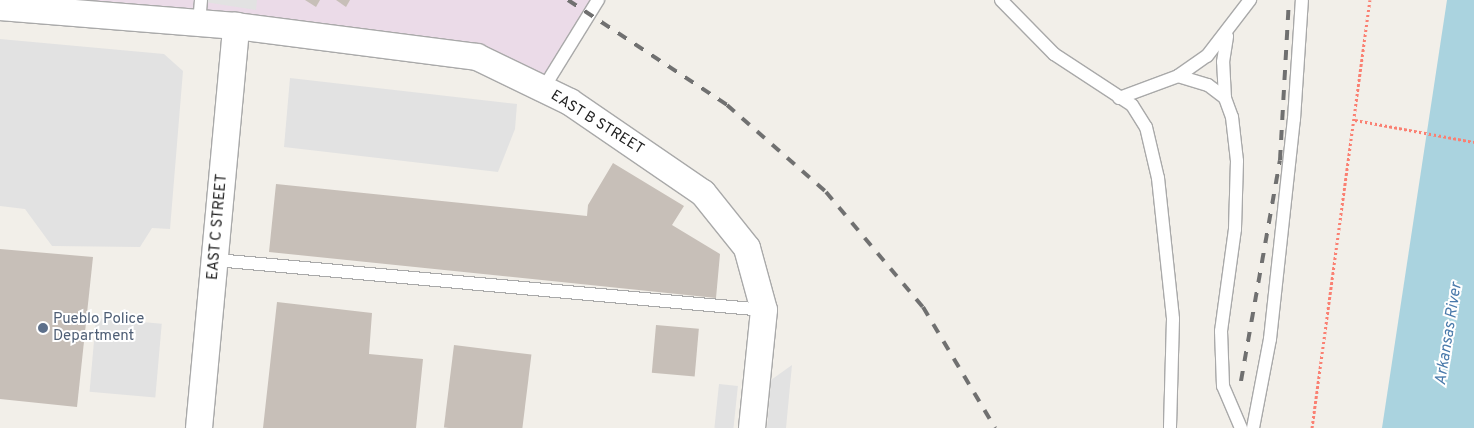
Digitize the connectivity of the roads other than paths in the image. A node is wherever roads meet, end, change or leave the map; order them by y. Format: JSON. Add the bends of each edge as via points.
{"nodes":[{"id":1,"x":598,"y":0,"type":"edge"},
{"id":2,"x":1001,"y":0,"type":"edge"},
{"id":3,"x":1250,"y":0,"type":"edge"},
{"id":4,"x":1302,"y":0,"type":"edge"},
{"id":5,"x":31,"y":5,"type":"edge"},
{"id":6,"x":0,"y":7,"type":"edge"},
{"id":7,"x":200,"y":12,"type":"edge"},
{"id":8,"x":236,"y":26,"type":"junction"},
{"id":9,"x":1227,"y":36,"type":"junction"},
{"id":10,"x":1178,"y":76,"type":"junction"},
{"id":11,"x":543,"y":89,"type":"junction"},
{"id":12,"x":1119,"y":98,"type":"junction"},
{"id":13,"x":1225,"y":98,"type":"junction"},
{"id":14,"x":216,"y":260,"type":"junction"},
{"id":15,"x":764,"y":310,"type":"junction"},
{"id":16,"x":199,"y":428,"type":"edge"},
{"id":17,"x":752,"y":428,"type":"edge"},
{"id":18,"x":1170,"y":428,"type":"edge"},
{"id":19,"x":1241,"y":428,"type":"edge"},
{"id":20,"x":1253,"y":428,"type":"edge"}],
"edges":[{"from":1,"to":11,"type":"lane"},
{"from":2,"to":12,"type":"lane","via":[[1054,54]]},
{"from":3,"to":9,"type":"lane"},
{"from":4,"to":20,"type":"lane","via":[[1294,119],[1270,339]]},
{"from":5,"to":6,"type":"street","name":"EAST B STREET"},
{"from":5,"to":7,"type":"street","name":"EAST B STREET"},
{"from":7,"to":8,"type":"street","name":"EAST B STREET"},
{"from":8,"to":11,"type":"street","name":"EAST B STREET","via":[[477,57]]},
{"from":8,"to":14,"type":"street","name":"EAST C STREET"},
{"from":9,"to":10,"type":"lane"},
{"from":9,"to":13,"type":"lane","via":[[1223,62]]},
{"from":10,"to":12,"type":"lane"},
{"from":10,"to":13,"type":"lane","via":[[1208,84]]},
{"from":11,"to":15,"type":"street","name":"EAST B STREET","via":[[704,193],[747,248]]},
{"from":12,"to":18,"type":"lane","via":[[1132,105],[1146,127],[1158,178],[1173,319]]},
{"from":13,"to":19,"type":"lane","via":[[1237,162],[1236,229],[1221,331],[1223,386]]},
{"from":14,"to":15,"type":"lane"},
{"from":14,"to":16,"type":"street","name":"EAST C STREET"},
{"from":15,"to":17,"type":"street","name":"EAST B STREET"}]}
